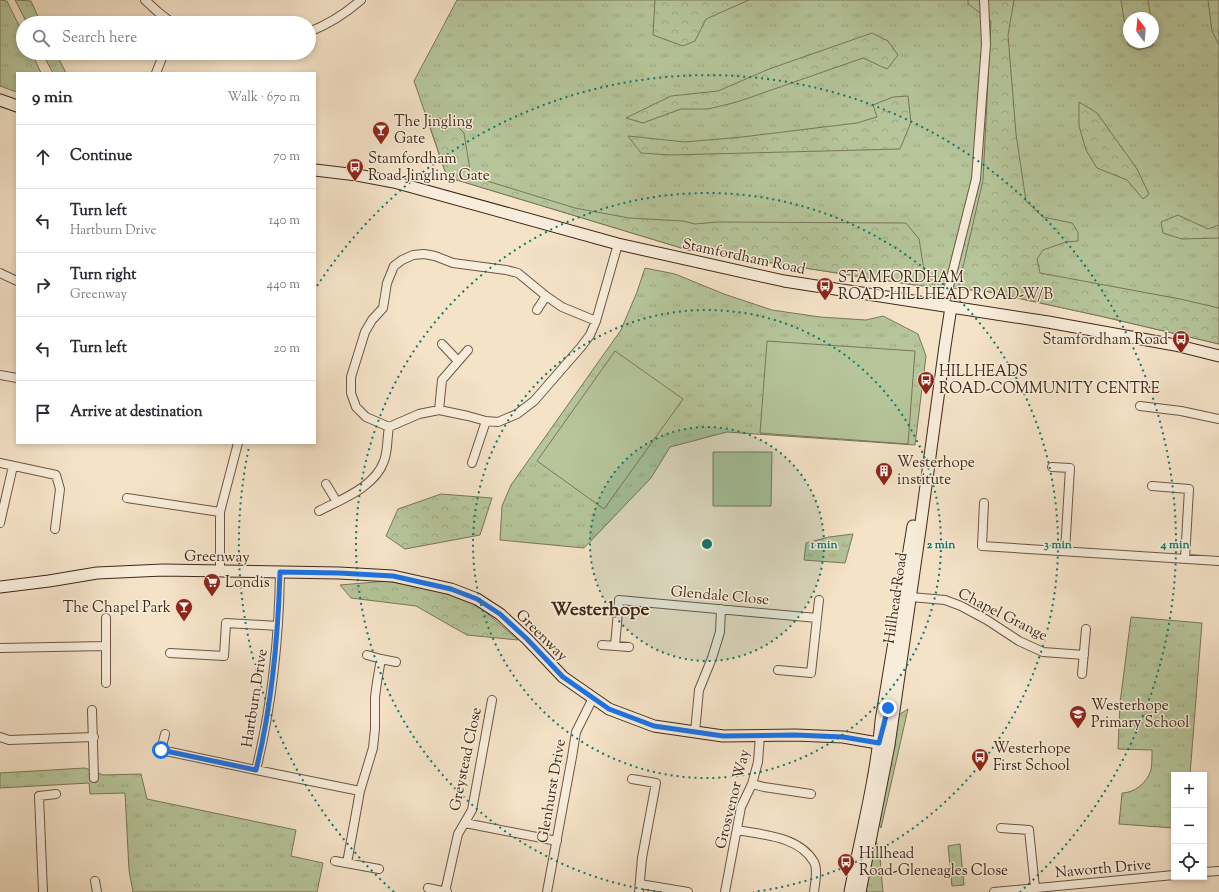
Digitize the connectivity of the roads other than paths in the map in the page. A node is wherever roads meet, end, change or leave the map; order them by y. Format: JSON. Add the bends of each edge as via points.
{"nodes":[{"id":1,"x":145,"y":0,"type":"edge"},
{"id":2,"x":361,"y":0,"type":"edge"},
{"id":3,"x":984,"y":0,"type":"edge"},
{"id":4,"x":163,"y":16,"type":"edge"},
{"id":5,"x":316,"y":28,"type":"edge"},
{"id":6,"x":161,"y":60,"type":"edge"},
{"id":7,"x":156,"y":72,"type":"edge"},
{"id":8,"x":0,"y":100,"type":"edge"},
{"id":9,"x":16,"y":106,"type":"edge"},
{"id":10,"x":316,"y":170,"type":"edge"},
{"id":11,"x":618,"y":244,"type":"junction"},
{"id":12,"x":0,"y":273,"type":"edge"},
{"id":13,"x":16,"y":281,"type":"edge"},
{"id":14,"x":546,"y":296,"type":"junction"},
{"id":15,"x":948,"y":306,"type":"junction"},
{"id":16,"x":537,"y":310,"type":"dead end"},
{"id":17,"x":596,"y":321,"type":"junction"},
{"id":18,"x":442,"y":344,"type":"dead end"},
{"id":19,"x":468,"y":350,"type":"dead end"},
{"id":20,"x":1219,"y":356,"type":"edge"},
{"id":21,"x":458,"y":361,"type":"junction"},
{"id":22,"x":941,"y":374,"type":"junction"},
{"id":23,"x":0,"y":375,"type":"edge"},
{"id":24,"x":16,"y":378,"type":"edge"},
{"id":25,"x":1140,"y":406,"type":"dead end"},
{"id":26,"x":439,"y":410,"type":"junction"},
{"id":27,"x":1219,"y":419,"type":"edge"},
{"id":28,"x":486,"y":421,"type":"junction"},
{"id":29,"x":389,"y":427,"type":"junction"},
{"id":30,"x":238,"y":444,"type":"edge"},
{"id":31,"x":0,"y":463,"type":"edge"},
{"id":32,"x":472,"y":463,"type":"dead end"},
{"id":33,"x":13,"y":466,"type":"junction"},
{"id":34,"x":1052,"y":467,"type":"dead end"},
{"id":35,"x":326,"y":484,"type":"dead end"},
{"id":36,"x":1152,"y":486,"type":"dead end"},
{"id":37,"x":127,"y":498,"type":"dead end"},
{"id":38,"x":337,"y":502,"type":"junction"},
{"id":39,"x":984,"y":503,"type":"dead end"},
{"id":40,"x":319,"y":511,"type":"dead end"},
{"id":41,"x":220,"y":512,"type":"junction"},
{"id":42,"x":0,"y":523,"type":"edge"},
{"id":43,"x":55,"y":529,"type":"dead end"},
{"id":44,"x":1065,"y":551,"type":"junction"},
{"id":45,"x":1184,"y":558,"type":"junction"},
{"id":46,"x":1219,"y":561,"type":"edge"},
{"id":47,"x":220,"y":571,"type":"junction"},
{"id":48,"x":280,"y":572,"type":"junction"},
{"id":49,"x":0,"y":587,"type":"edge"},
{"id":50,"x":903,"y":587,"type":"junction"},
{"id":51,"x":911,"y":597,"type":"junction"},
{"id":52,"x":818,"y":600,"type":"dead end"},
{"id":53,"x":900,"y":604,"type":"junction"},
{"id":54,"x":721,"y":609,"type":"junction"},
{"id":55,"x":106,"y":618,"type":"dead end"},
{"id":56,"x":817,"y":618,"type":"junction"},
{"id":57,"x":278,"y":626,"type":"junction"},
{"id":58,"x":1086,"y":629,"type":"dead end"},
{"id":59,"x":602,"y":645,"type":"dead end"},
{"id":60,"x":106,"y":646,"type":"junction"},
{"id":61,"x":615,"y":646,"type":"junction"},
{"id":62,"x":629,"y":647,"type":"dead end"},
{"id":63,"x":0,"y":648,"type":"edge"},
{"id":64,"x":170,"y":653,"type":"dead end"},
{"id":65,"x":367,"y":655,"type":"dead end"},
{"id":66,"x":1084,"y":655,"type":"junction"},
{"id":67,"x":381,"y":659,"type":"junction"},
{"id":68,"x":396,"y":662,"type":"dead end"},
{"id":69,"x":778,"y":670,"type":"dead end"},
{"id":70,"x":1082,"y":674,"type":"dead end"},
{"id":71,"x":106,"y":683,"type":"dead end"},
{"id":72,"x":593,"y":698,"type":"junction"},
{"id":73,"x":492,"y":700,"type":"dead end"},
{"id":74,"x":92,"y":710,"type":"dead end"},
{"id":75,"x":695,"y":732,"type":"junction"},
{"id":76,"x":165,"y":734,"type":"dead end"},
{"id":77,"x":760,"y":735,"type":"junction"},
{"id":78,"x":0,"y":737,"type":"edge"},
{"id":79,"x":94,"y":737,"type":"junction"},
{"id":80,"x":884,"y":744,"type":"junction"},
{"id":81,"x":256,"y":770,"type":"junction"},
{"id":82,"x":94,"y":778,"type":"dead end"},
{"id":83,"x":632,"y":779,"type":"dead end"},
{"id":84,"x":752,"y":784,"type":"junction"},
{"id":85,"x":360,"y":791,"type":"junction"},
{"id":86,"x":56,"y":794,"type":"dead end"},
{"id":87,"x":811,"y":794,"type":"dead end"},
{"id":88,"x":465,"y":823,"type":"junction"},
{"id":89,"x":1001,"y":828,"type":"dead end"},
{"id":90,"x":737,"y":830,"type":"junction"},
{"id":91,"x":556,"y":841,"type":"junction"},
{"id":92,"x":336,"y":861,"type":"dead end"},
{"id":93,"x":347,"y":863,"type":"junction"},
{"id":94,"x":379,"y":869,"type":"dead end"},
{"id":95,"x":1219,"y":871,"type":"edge"},
{"id":96,"x":1207,"y":872,"type":"edge"},
{"id":97,"x":1171,"y":875,"type":"edge"},
{"id":98,"x":95,"y":882,"type":"dead end"},
{"id":99,"x":428,"y":888,"type":"dead end"},
{"id":100,"x":639,"y":888,"type":"edge"},
{"id":101,"x":1035,"y":888,"type":"junction"},
{"id":102,"x":43,"y":892,"type":"edge"},
{"id":103,"x":97,"y":892,"type":"edge"},
{"id":104,"x":446,"y":892,"type":"edge"},
{"id":105,"x":547,"y":892,"type":"edge"},
{"id":106,"x":688,"y":892,"type":"edge"},
{"id":107,"x":724,"y":892,"type":"edge"},
{"id":108,"x":814,"y":892,"type":"edge"},
{"id":109,"x":850,"y":892,"type":"edge"},
{"id":110,"x":860,"y":892,"type":"edge"},
{"id":111,"x":994,"y":892,"type":"edge"},
{"id":112,"x":998,"y":892,"type":"edge"}],
"edges":[{"from":1,"to":4,"type":"street"},
{"from":2,"to":5,"type":"street","via":[[339,17]]},
{"from":3,"to":15,"type":"street","via":[[986,44],[976,179]]},
{"from":6,"to":7,"type":"street"},
{"from":8,"to":9,"type":"street"},
{"from":10,"to":11,"type":"street","name":"Stamfordham Road","via":[[394,182]]},
{"from":11,"to":15,"type":"street","name":"Stamfordham Road","via":[[784,281]]},
{"from":11,"to":17,"type":"street"},
{"from":12,"to":13,"type":"street"},
{"from":14,"to":16,"type":"street"},
{"from":14,"to":17,"type":"street","via":[[562,307]]},
{"from":14,"to":29,"type":"street","via":[[518,273],[506,270],[453,263],[424,254],[413,255],[394,266],[387,283],[383,308],[365,332],[351,377],[351,393],[356,407],[366,418]]},
{"from":15,"to":20,"type":"street","name":"Stamfordham Road","via":[[1175,345]]},
{"from":15,"to":22,"type":"street","name":"Hillhead Road"},
{"from":17,"to":28,"type":"street","via":[[582,347],[534,401],[517,414],[498,422]]},
{"from":18,"to":21,"type":"street"},
{"from":19,"to":21,"type":"street"},
{"from":21,"to":26,"type":"street","via":[[442,380]]},
{"from":22,"to":50,"type":"street","via":[[931,407]]},
{"from":22,"to":51,"type":"street","name":"Hillhead Road"},
{"from":23,"to":24,"type":"street"},
{"from":25,"to":27,"type":"street"},
{"from":26,"to":28,"type":"street"},
{"from":26,"to":29,"type":"street","via":[[419,414]]},
{"from":28,"to":32,"type":"street"},
{"from":29,"to":38,"type":"street","via":[[385,460],[376,476],[356,492]]},
{"from":30,"to":41,"type":"street"},
{"from":31,"to":33,"type":"street"},
{"from":33,"to":42,"type":"street"},
{"from":33,"to":43,"type":"street","via":[[56,475],[60,488]]},
{"from":34,"to":44,"type":"street","via":[[1070,468]]},
{"from":35,"to":38,"type":"street"},
{"from":36,"to":45,"type":"street","via":[[1189,489]]},
{"from":37,"to":41,"type":"street"},
{"from":38,"to":40,"type":"street"},
{"from":39,"to":44,"type":"street","via":[[982,546]]},
{"from":41,"to":47,"type":"street"},
{"from":44,"to":45,"type":"street"},
{"from":45,"to":46,"type":"street"},
{"from":47,"to":48,"type":"street","name":"Greenway"},
{"from":47,"to":49,"type":"street","name":"Greenway","via":[[97,573]]},
{"from":48,"to":57,"type":"street","name":"Hartburn Drive"},
{"from":48,"to":72,"type":"street","name":"Greenway","via":[[393,576],[451,589],[477,599],[500,614],[563,677]]},
{"from":50,"to":51,"type":"street"},
{"from":50,"to":53,"type":"street"},
{"from":51,"to":53,"type":"street"},
{"from":51,"to":66,"type":"street","name":"Chapel Grange","via":[[945,600],[961,606],[1018,641],[1043,652]]},
{"from":51,"to":80,"type":"street","name":"Hillhead Road","via":[[896,695]]},
{"from":52,"to":56,"type":"street"},
{"from":53,"to":80,"type":"street","via":[[881,721]]},
{"from":54,"to":56,"type":"street","name":"Glendale Close"},
{"from":54,"to":61,"type":"street","name":"Glendale Close","via":[[619,600]]},
{"from":54,"to":75,"type":"street","via":[[720,632],[699,690]]},
{"from":55,"to":60,"type":"street"},
{"from":56,"to":69,"type":"street","via":[[811,673]]},
{"from":57,"to":64,"type":"street","via":[[226,623],[224,656]]},
{"from":57,"to":81,"type":"street","name":"Hartburn Drive","via":[[264,739]]},
{"from":58,"to":66,"type":"street"},
{"from":59,"to":61,"type":"street"},
{"from":60,"to":63,"type":"street"},
{"from":60,"to":71,"type":"street"},
{"from":61,"to":62,"type":"street"},
{"from":65,"to":67,"type":"street"},
{"from":66,"to":70,"type":"street"},
{"from":67,"to":68,"type":"street"},
{"from":67,"to":85,"type":"street","via":[[375,697],[373,748]]},
{"from":72,"to":75,"type":"street","name":"Greenway","via":[[609,709],[654,726]]},
{"from":72,"to":91,"type":"street","name":"Glenhurst Drive","via":[[576,732]]},
{"from":73,"to":88,"type":"street","name":"Greystead Close","via":[[472,810]]},
{"from":74,"to":79,"type":"street"},
{"from":75,"to":77,"type":"street","name":"Greenway","via":[[723,736]]},
{"from":76,"to":81,"type":"street","via":[[161,750]]},
{"from":77,"to":80,"type":"street","name":"Greenway","via":[[843,737]]},
{"from":77,"to":84,"type":"street","name":"Grosvenor Way","via":[[758,762]]},
{"from":78,"to":79,"type":"street","via":[[9,740]]},
{"from":79,"to":82,"type":"street"},
{"from":80,"to":109,"type":"street","via":[[874,777]]},
{"from":80,"to":110,"type":"street","name":"Hillhead Road"},
{"from":81,"to":85,"type":"street","name":"Hartburn Drive"},
{"from":83,"to":100,"type":"street","via":[[656,783]]},
{"from":84,"to":87,"type":"street"},
{"from":84,"to":90,"type":"street","name":"Grosvenor Way","via":[[741,808]]},
{"from":85,"to":93,"type":"street"},
{"from":86,"to":102,"type":"street","via":[[39,796]]},
{"from":88,"to":91,"type":"street"},
{"from":88,"to":104,"type":"street","name":"Greystead Close","via":[[458,834]]},
{"from":89,"to":101,"type":"street","name":"Naworth Drive","via":[[1029,830]]},
{"from":90,"to":107,"type":"street","name":"Grosvenor Way"},
{"from":90,"to":108,"type":"street","via":[[787,840],[802,848],[814,863]]},
{"from":91,"to":105,"type":"street","name":"Glenhurst Drive"},
{"from":92,"to":93,"type":"street"},
{"from":93,"to":94,"type":"street"},
{"from":95,"to":96,"type":"street"},
{"from":97,"to":101,"type":"street","name":"Naworth Drive"},
{"from":98,"to":103,"type":"street"},
{"from":99,"to":104,"type":"street","name":"Greystead Close"},
{"from":100,"to":106,"type":"street"},
{"from":101,"to":112,"type":"street","name":"Naworth Drive"},
{"from":111,"to":112,"type":"street","name":"Naworth Drive"}]}
